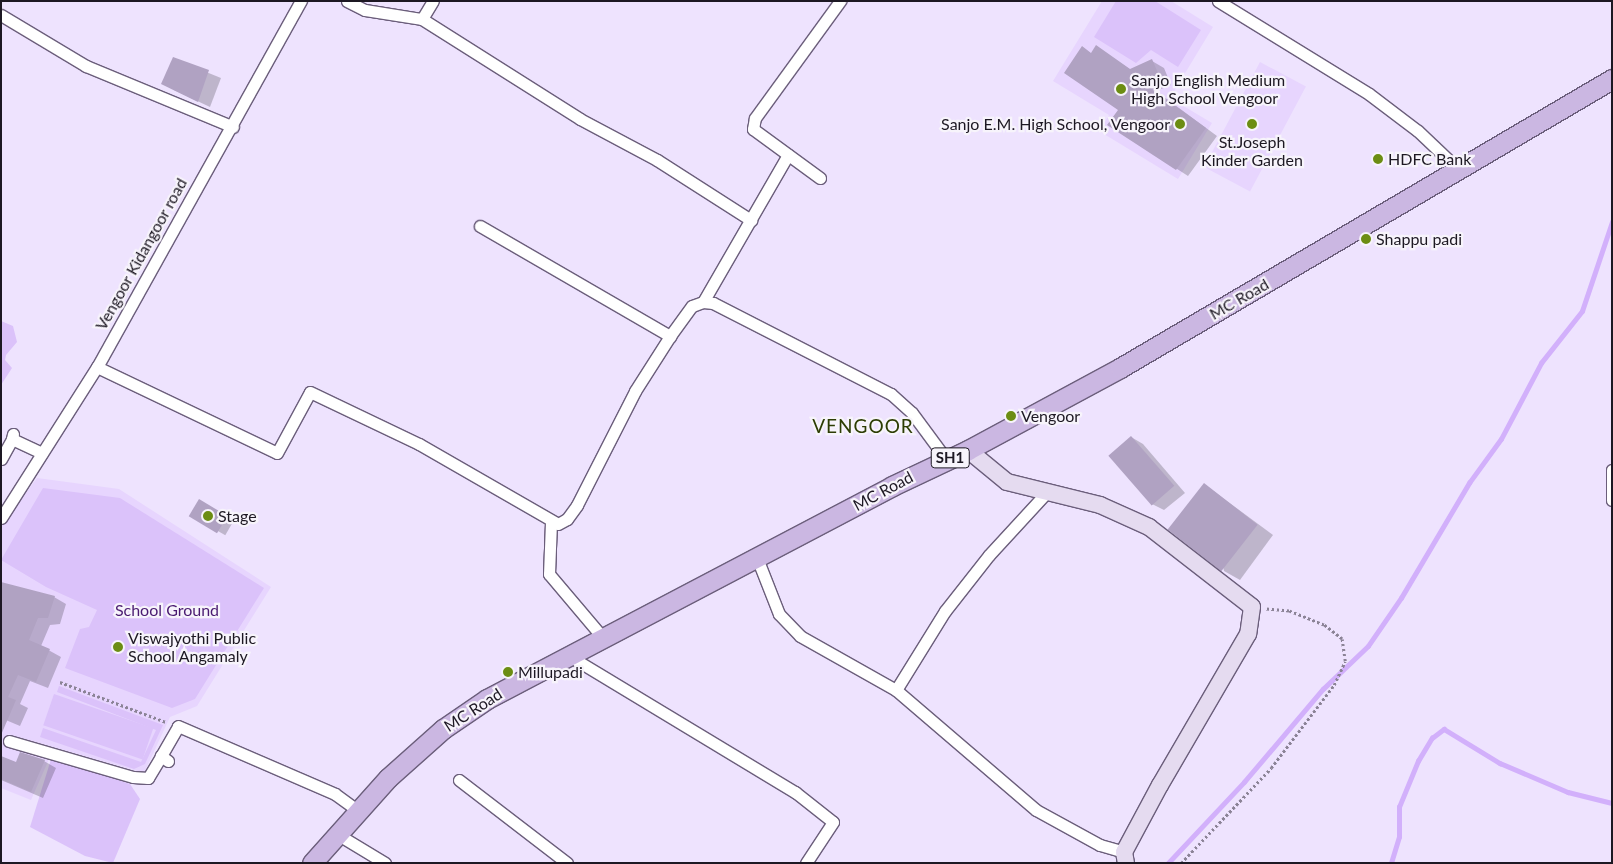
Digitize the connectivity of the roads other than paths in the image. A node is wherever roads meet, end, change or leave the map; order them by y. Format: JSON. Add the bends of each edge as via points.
{"nodes":[{"id":1,"x":301,"y":1,"type":"edge"},
{"id":2,"x":347,"y":1,"type":"edge"},
{"id":3,"x":433,"y":1,"type":"edge"},
{"id":4,"x":840,"y":1,"type":"edge"},
{"id":5,"x":1218,"y":1,"type":"edge"},
{"id":6,"x":1,"y":15,"type":"edge"},
{"id":7,"x":422,"y":19,"type":"junction"},
{"id":8,"x":1612,"y":79,"type":"edge"},
{"id":9,"x":234,"y":127,"type":"junction"},
{"id":10,"x":788,"y":155,"type":"junction"},
{"id":11,"x":1458,"y":169,"type":"junction"},
{"id":12,"x":820,"y":178,"type":"dead end"},
{"id":13,"x":751,"y":220,"type":"junction"},
{"id":14,"x":480,"y":226,"type":"dead end"},
{"id":15,"x":704,"y":302,"type":"junction"},
{"id":16,"x":670,"y":336,"type":"junction"},
{"id":17,"x":97,"y":367,"type":"junction"},
{"id":18,"x":968,"y":450,"type":"junction"},
{"id":19,"x":42,"y":453,"type":"junction"},
{"id":20,"x":1,"y":459,"type":"edge"},
{"id":21,"x":946,"y":459,"type":"junction"},
{"id":22,"x":1612,"y":470,"type":"edge"},
{"id":23,"x":1047,"y":492,"type":"junction"},
{"id":24,"x":1612,"y":500,"type":"edge"},
{"id":25,"x":1,"y":518,"type":"edge"},
{"id":26,"x":551,"y":522,"type":"junction"},
{"id":27,"x":757,"y":558,"type":"junction"},
{"id":28,"x":604,"y":639,"type":"junction"},
{"id":29,"x":571,"y":657,"type":"junction"},
{"id":30,"x":896,"y":690,"type":"junction"},
{"id":31,"x":9,"y":740,"type":"dead end"},
{"id":32,"x":459,"y":780,"type":"dead end"},
{"id":33,"x":357,"y":810,"type":"junction"},
{"id":34,"x":337,"y":834,"type":"junction"},
{"id":35,"x":1125,"y":857,"type":"edge"},
{"id":36,"x":312,"y":863,"type":"edge"},
{"id":37,"x":384,"y":863,"type":"edge"},
{"id":38,"x":567,"y":863,"type":"edge"},
{"id":39,"x":806,"y":863,"type":"edge"}],
"edges":[{"from":1,"to":9,"type":"street","name":"Vengoor Kidangoor road"},
{"from":2,"to":7,"type":"street","via":[[365,10]]},
{"from":3,"to":7,"type":"street"},
{"from":4,"to":10,"type":"street","via":[[755,118],[753,129]]},
{"from":5,"to":11,"type":"street","via":[[1369,94],[1418,131]]},
{"from":6,"to":9,"type":"street","via":[[86,66]]},
{"from":7,"to":13,"type":"street","via":[[580,119],[657,160]]},
{"from":8,"to":11,"type":"main road","name":"MC Road","number":"SH1"},
{"from":9,"to":17,"type":"street","name":"Vengoor Kidangoor road"},
{"from":10,"to":12,"type":"street"},
{"from":10,"to":13,"type":"street"},
{"from":11,"to":18,"type":"main road","name":"MC Road","number":"SH1","via":[[1120,368]]},
{"from":13,"to":15,"type":"street"},
{"from":14,"to":16,"type":"street"},
{"from":15,"to":16,"type":"street","via":[[692,306]]},
{"from":15,"to":21,"type":"street","via":[[713,303],[891,394],[912,413]]},
{"from":16,"to":26,"type":"street","via":[[635,391],[577,505],[567,519],[558,524]]},
{"from":17,"to":19,"type":"street","name":"Vengoor Kidangoor road"},
{"from":17,"to":26,"type":"street","via":[[277,453],[310,392],[419,444]]},
{"from":18,"to":21,"type":"main road","name":"MC Road","number":"SH1"},
{"from":18,"to":23,"type":"street","via":[[1007,482]]},
{"from":19,"to":20,"type":"street","via":[[13,437]]},
{"from":19,"to":25,"type":"street","name":"Vengoor Kidangoor road"},
{"from":21,"to":27,"type":"main road","name":"MC Road","number":"SH1"},
{"from":22,"to":24,"type":"street"},
{"from":23,"to":30,"type":"street","via":[[988,555],[945,611]]},
{"from":23,"to":35,"type":"street","via":[[1100,505],[1149,527],[1252,607],[1248,634]]},
{"from":26,"to":28,"type":"street","via":[[549,574]]},
{"from":27,"to":28,"type":"main road","name":"MC Road","number":"SH1"},
{"from":27,"to":30,"type":"street","via":[[779,614],[800,636]]},
{"from":28,"to":29,"type":"main road","name":"MC Road","number":"SH1"},
{"from":29,"to":33,"type":"main road","name":"MC Road","number":"SH1","via":[[488,699],[443,729]]},
{"from":29,"to":39,"type":"street","via":[[795,792],[833,822]]},
{"from":30,"to":35,"type":"street","via":[[1036,810]]},
{"from":31,"to":33,"type":"street","via":[[133,777],[148,778],[165,758],[169,738],[178,726],[335,794]]},
{"from":32,"to":38,"type":"street"},
{"from":33,"to":34,"type":"main road","name":"MC Road","number":"SH1"},
{"from":34,"to":36,"type":"main road","name":"MC Road","number":"SH1"},
{"from":34,"to":37,"type":"street"}]}
